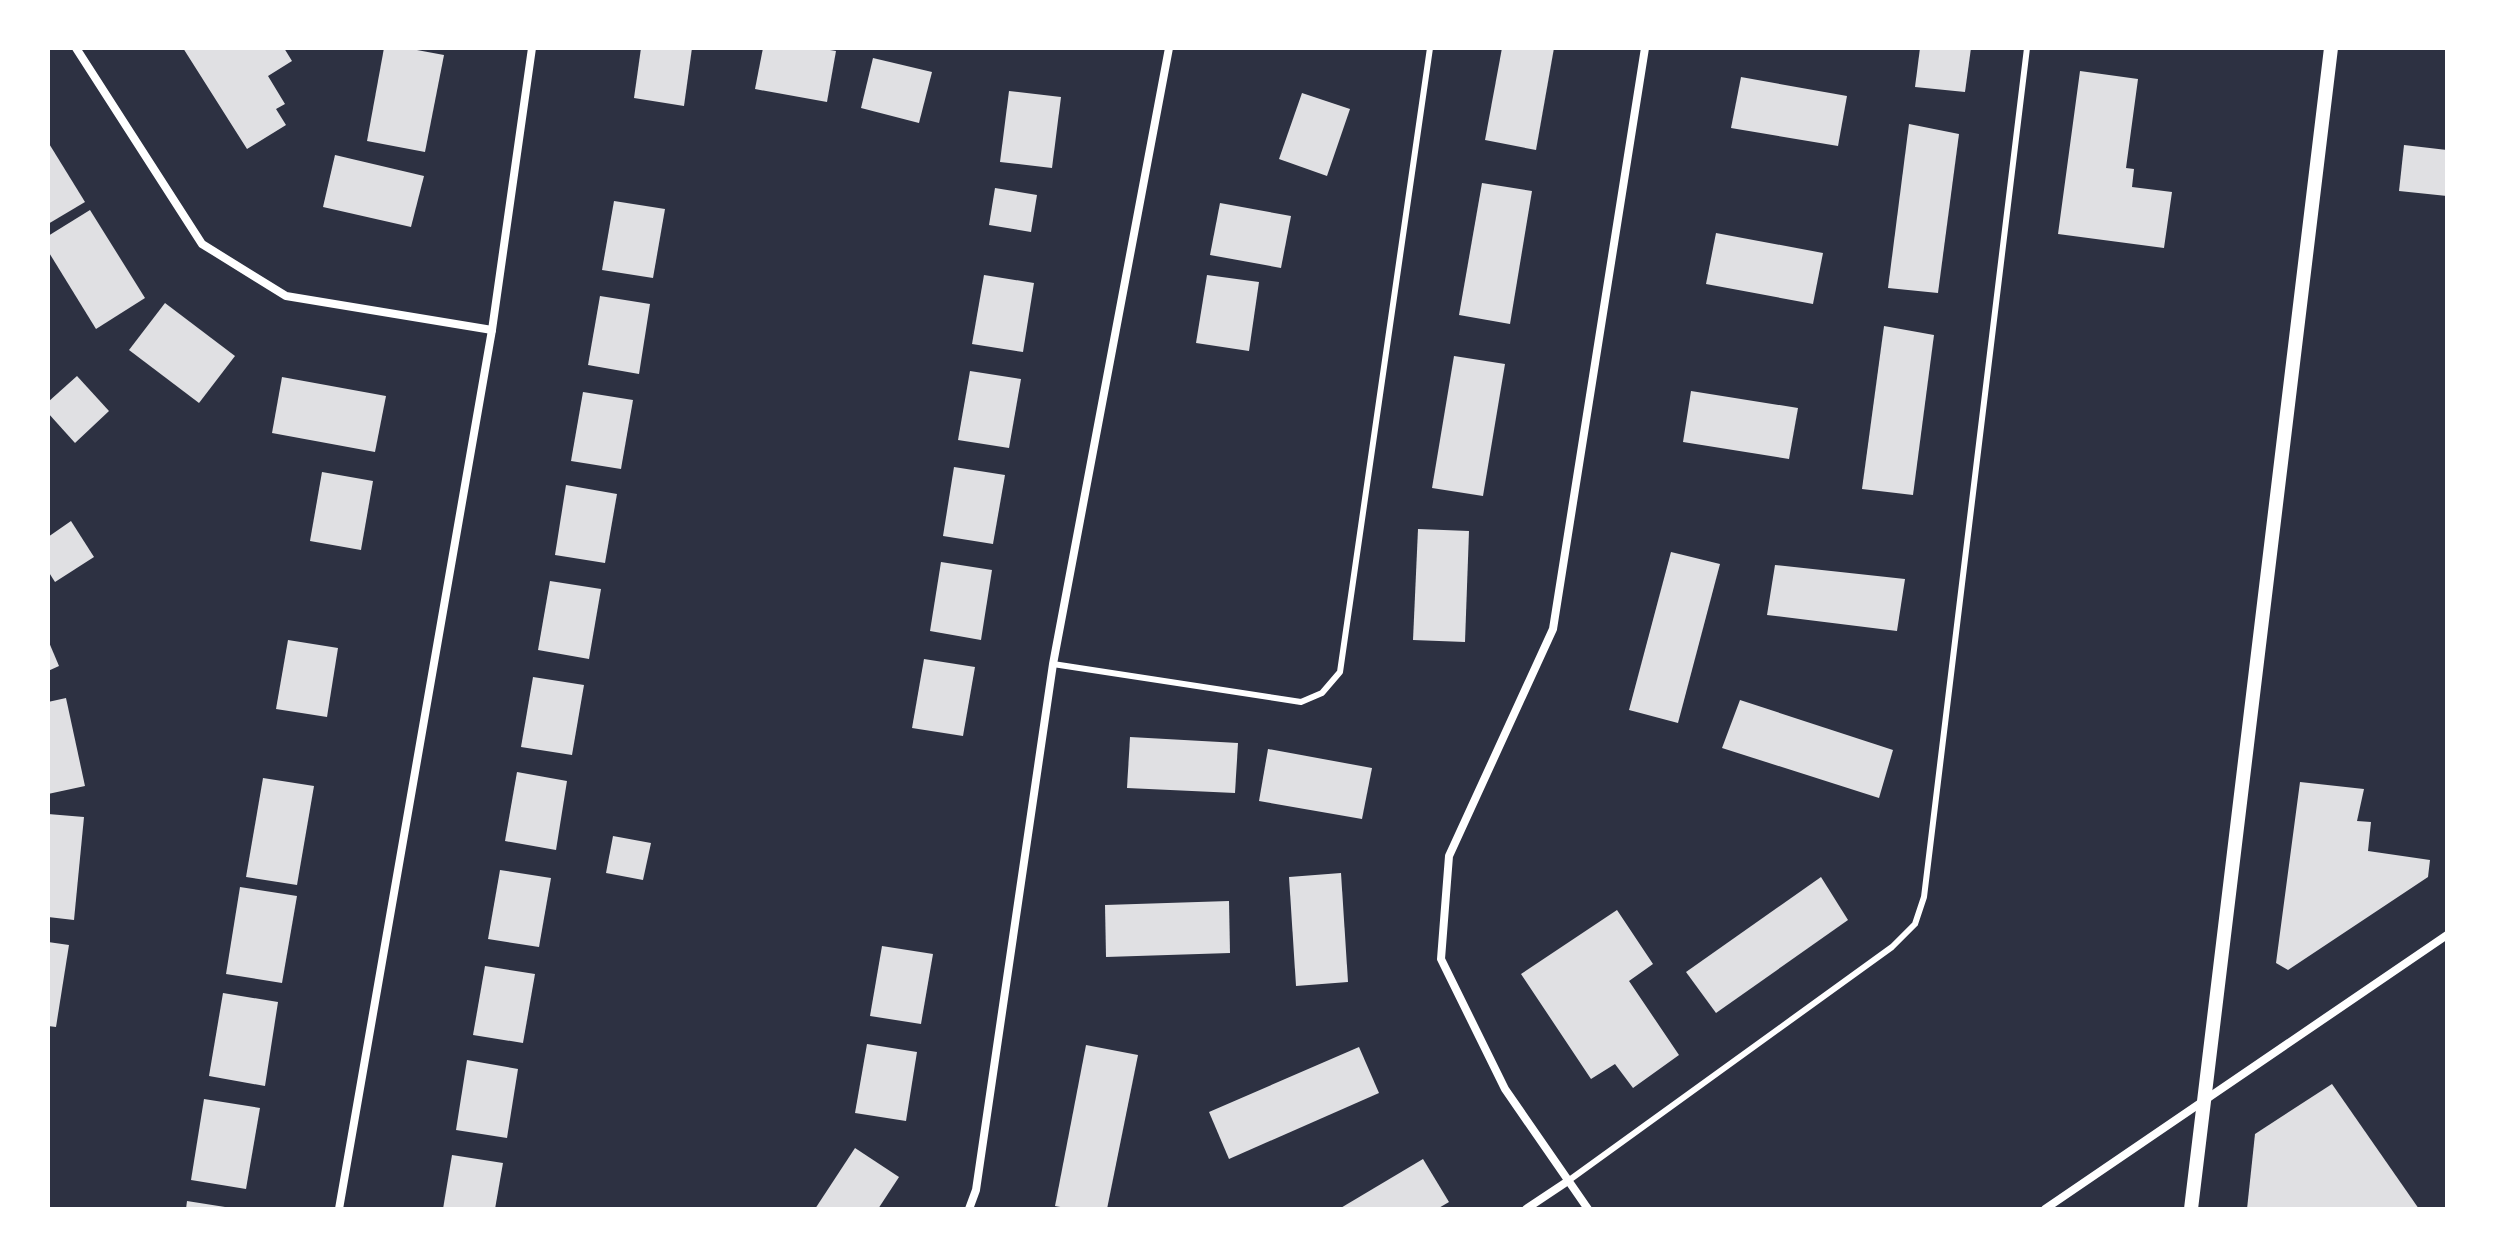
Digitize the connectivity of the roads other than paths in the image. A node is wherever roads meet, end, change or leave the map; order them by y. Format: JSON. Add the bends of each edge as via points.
{"nodes":[{"id":1,"x":76,"y":48,"type":"edge"},
{"id":2,"x":532,"y":48,"type":"edge"},
{"id":3,"x":1169,"y":48,"type":"edge"},
{"id":4,"x":1430,"y":48,"type":"edge"},
{"id":5,"x":1645,"y":48,"type":"edge"},
{"id":6,"x":2027,"y":48,"type":"edge"},
{"id":7,"x":2331,"y":48,"type":"edge"},
{"id":8,"x":492,"y":330,"type":"junction"},
{"id":9,"x":1053,"y":664,"type":"junction"},
{"id":10,"x":2447,"y":935,"type":"edge"},
{"id":11,"x":2203,"y":1101,"type":"junction"},
{"id":12,"x":1568,"y":1181,"type":"junction"},
{"id":13,"x":339,"y":1209,"type":"edge"},
{"id":14,"x":969,"y":1209,"type":"edge"},
{"id":15,"x":1526,"y":1209,"type":"edge"},
{"id":16,"x":1588,"y":1209,"type":"edge"},
{"id":17,"x":2045,"y":1209,"type":"edge"},
{"id":18,"x":2191,"y":1209,"type":"edge"}],
"edges":[{"from":1,"to":8,"type":"street","via":[[202,244],[286,296]]},
{"from":2,"to":8,"type":"street"},
{"from":3,"to":9,"type":"street"},
{"from":4,"to":9,"type":"lane","via":[[1340,672],[1322,693],[1301,702]]},
{"from":5,"to":12,"type":"street","via":[[1553,629],[1449,856],[1441,959],[1505,1089]]},
{"from":6,"to":12,"type":"lane","via":[[1924,897],[1915,924],[1892,947]]},
{"from":7,"to":11,"type":"street"},
{"from":8,"to":13,"type":"street"},
{"from":9,"to":14,"type":"street","via":[[976,1190]]},
{"from":10,"to":11,"type":"street"},
{"from":11,"to":17,"type":"street"},
{"from":11,"to":18,"type":"street"},
{"from":12,"to":15,"type":"street"},
{"from":12,"to":16,"type":"street"}]}
